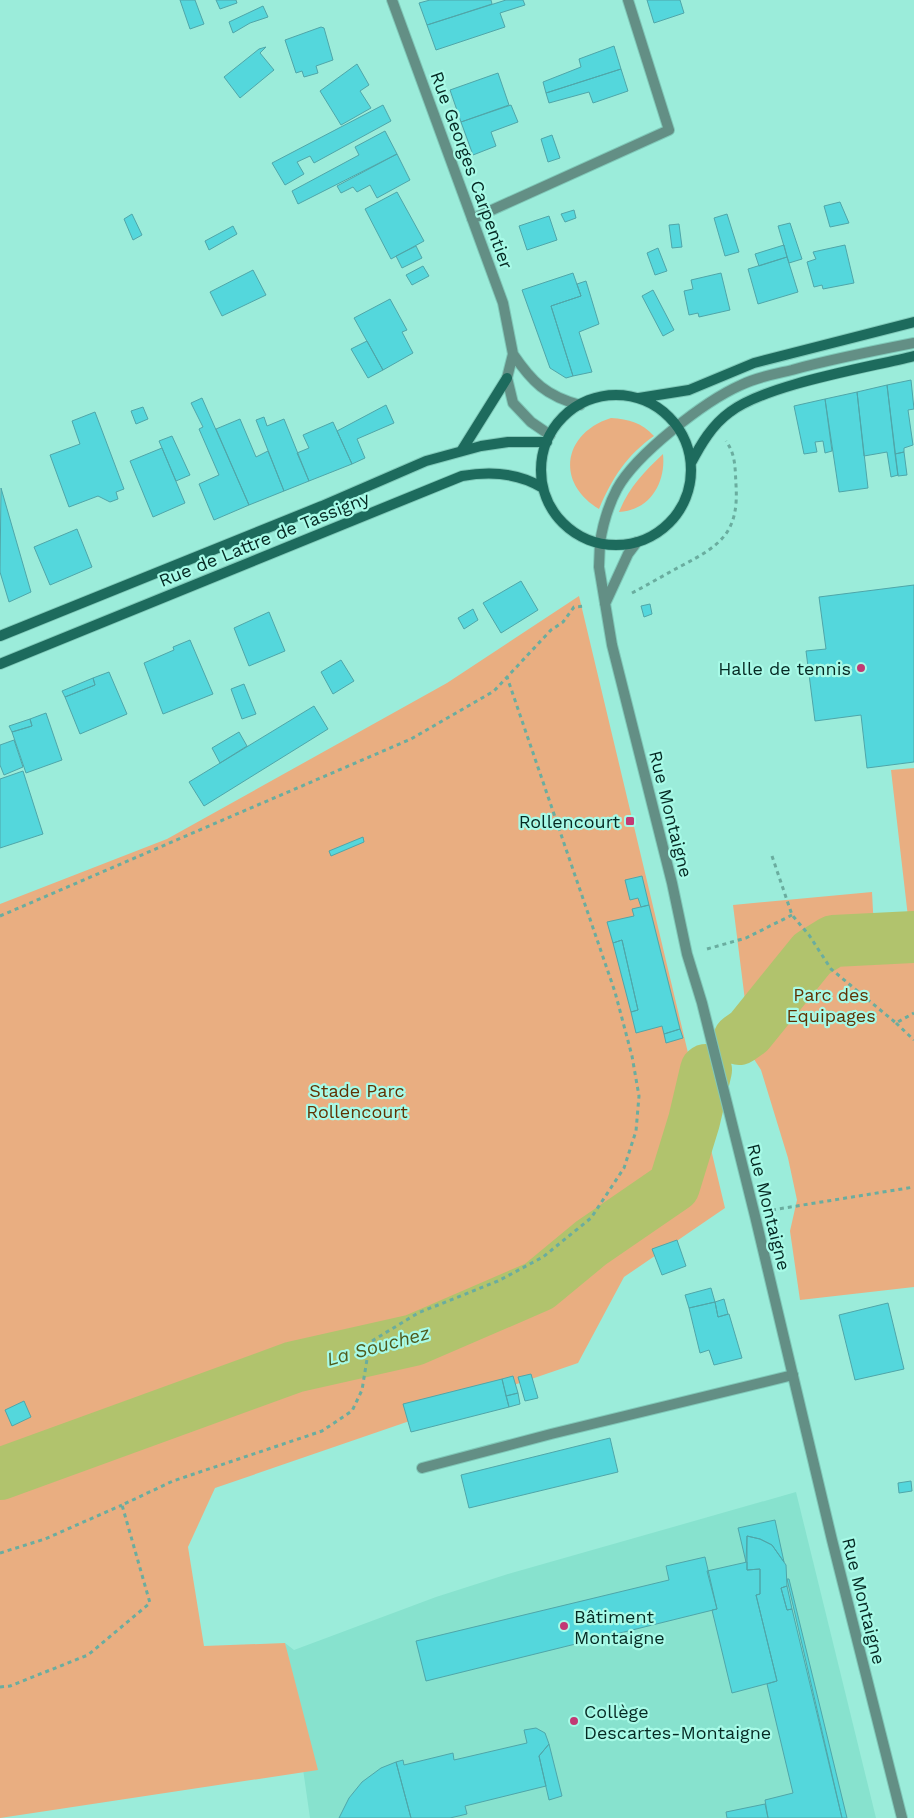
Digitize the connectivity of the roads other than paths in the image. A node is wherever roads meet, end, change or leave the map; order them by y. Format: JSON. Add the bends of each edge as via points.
{"nodes":[{"id":1,"x":392,"y":0,"type":"edge"},
{"id":2,"x":628,"y":0,"type":"edge"},
{"id":3,"x":472,"y":219,"type":"junction"},
{"id":4,"x":914,"y":322,"type":"edge"},
{"id":5,"x":914,"y":343,"type":"edge"},
{"id":6,"x":512,"y":354,"type":"junction"},
{"id":7,"x":914,"y":356,"type":"edge"},
{"id":8,"x":507,"y":378,"type":"junction"},
{"id":9,"x":638,"y":398,"type":"junction"},
{"id":10,"x":580,"y":404,"type":"junction"},
{"id":11,"x":678,"y":427,"type":"junction"},
{"id":12,"x":548,"y":439,"type":"junction"},
{"id":13,"x":462,"y":450,"type":"junction"},
{"id":14,"x":691,"y":463,"type":"junction"},
{"id":15,"x":543,"y":488,"type":"junction"},
{"id":16,"x":600,"y":542,"type":"junction"},
{"id":17,"x":637,"y":542,"type":"junction"},
{"id":18,"x":605,"y":604,"type":"junction"},
{"id":19,"x":0,"y":636,"type":"edge"},
{"id":20,"x":0,"y":664,"type":"edge"},
{"id":21,"x":793,"y":1376,"type":"junction"},
{"id":22,"x":422,"y":1468,"type":"dead end"},
{"id":23,"x":902,"y":1818,"type":"edge"}],
"edges":[{"from":1,"to":3,"type":"street","name":"Rue Georges Carpentier"},
{"from":2,"to":3,"type":"street","via":[[669,130]]},
{"from":3,"to":6,"type":"street","name":"Rue Georges Carpentier","via":[[503,303]]},
{"from":4,"to":9,"type":"main road","via":[[754,364],[688,390]]},
{"from":5,"to":11,"type":"street","name":"Rue Montaigne","via":[[759,378],[721,396]]},
{"from":6,"to":8,"type":"street","name":"Rue Georges Carpentier"},
{"from":6,"to":10,"type":"street","name":"Rue Georges Carpentier","via":[[539,387],[562,400]]},
{"from":7,"to":14,"type":"main road","via":[[753,398],[731,411],[715,426]]},
{"from":8,"to":12,"type":"street","name":"Rue Georges Carpentier","via":[[513,403]]},
{"from":8,"to":13,"type":"main road"},
{"from":9,"to":10,"type":"main road","via":[[608,396]]},
{"from":9,"to":11,"type":"main road","via":[[666,414]]},
{"from":10,"to":12,"type":"main road","via":[[558,423]]},
{"from":11,"to":14,"type":"main road"},
{"from":11,"to":16,"type":"street","name":"Rue Montaigne","via":[[639,461],[618,488],[607,511]]},
{"from":12,"to":13,"type":"main road","name":"Rue de Lattre de Tassigny"},
{"from":12,"to":15,"type":"main road","via":[[542,460]]},
{"from":13,"to":19,"type":"main road","name":"Rue de Lattre de Tassigny","via":[[426,461],[331,503]]},
{"from":14,"to":17,"type":"main road","via":[[686,497],[678,512],[667,525]]},
{"from":15,"to":16,"type":"main road","via":[[561,520],[587,539]]},
{"from":15,"to":20,"type":"main road","name":"Rue de Lattre de Tassigny","via":[[529,479],[500,473],[462,476]]},
{"from":16,"to":17,"type":"main road"},
{"from":16,"to":18,"type":"street","name":"Rue Montaigne","via":[[599,567]]},
{"from":17,"to":18,"type":"street"},
{"from":18,"to":21,"type":"street","name":"Rue Montaigne","via":[[612,645],[687,954],[702,1003]]},
{"from":21,"to":22,"type":"street"},
{"from":21,"to":23,"type":"street","name":"Rue Montaigne"}]}
